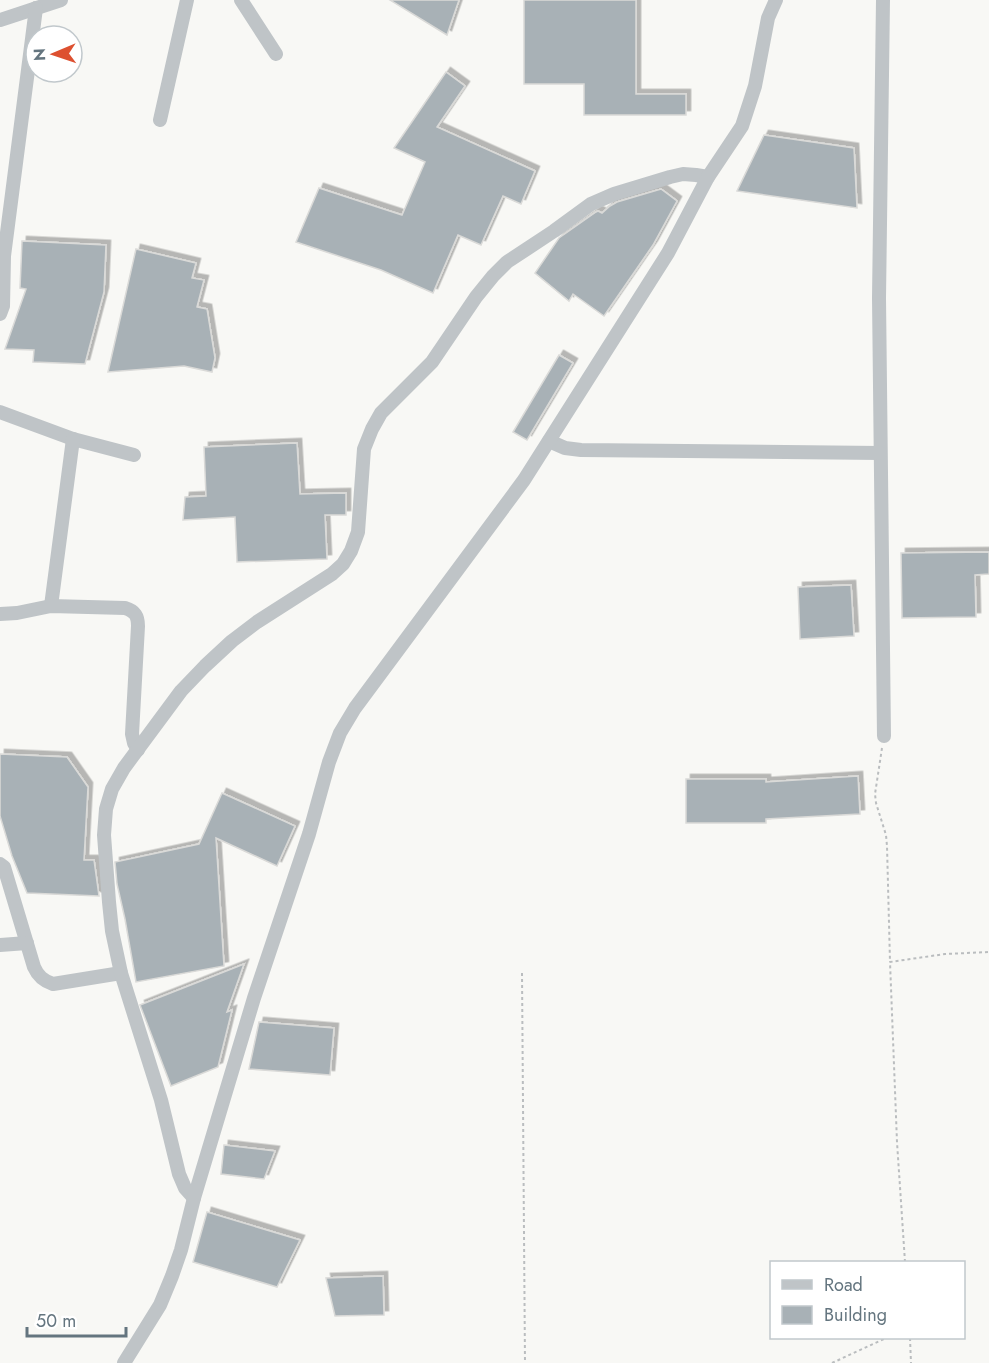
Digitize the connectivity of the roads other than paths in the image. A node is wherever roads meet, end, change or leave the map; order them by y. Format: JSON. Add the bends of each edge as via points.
{"nodes":[{"id":1,"x":187,"y":0,"type":"edge"},
{"id":2,"x":241,"y":0,"type":"edge"},
{"id":3,"x":776,"y":0,"type":"edge"},
{"id":4,"x":883,"y":0,"type":"edge"},
{"id":5,"x":55,"y":1,"type":"edge"},
{"id":6,"x":36,"y":8,"type":"junction"},
{"id":7,"x":0,"y":20,"type":"edge"},
{"id":8,"x":276,"y":54,"type":"dead end"},
{"id":9,"x":160,"y":120,"type":"dead end"},
{"id":10,"x":708,"y":177,"type":"junction"},
{"id":11,"x":0,"y":314,"type":"edge"},
{"id":12,"x":0,"y":412,"type":"edge"},
{"id":13,"x":73,"y":439,"type":"junction"},
{"id":14,"x":549,"y":441,"type":"junction"},
{"id":15,"x":880,"y":453,"type":"junction"},
{"id":16,"x":134,"y":455,"type":"dead end"},
{"id":17,"x":51,"y":606,"type":"junction"},
{"id":18,"x":0,"y":614,"type":"edge"},
{"id":19,"x":884,"y":736,"type":"road end"},
{"id":20,"x":138,"y":750,"type":"junction"},
{"id":21,"x":0,"y":864,"type":"edge"},
{"id":22,"x":27,"y":943,"type":"junction"},
{"id":23,"x":0,"y":945,"type":"edge"},
{"id":24,"x":120,"y":973,"type":"junction"},
{"id":25,"x":194,"y":1198,"type":"junction"},
{"id":26,"x":124,"y":1363,"type":"edge"}],
"edges":[{"from":1,"to":9,"type":"street"},
{"from":2,"to":8,"type":"street"},
{"from":3,"to":10,"type":"street","via":[[768,18],[755,86],[742,126]]},
{"from":4,"to":15,"type":"street"},
{"from":5,"to":6,"type":"street"},
{"from":6,"to":7,"type":"street"},
{"from":6,"to":11,"type":"street"},
{"from":10,"to":14,"type":"street","via":[[668,253]]},
{"from":10,"to":20,"type":"street","via":[[683,174],[591,204],[493,276],[432,362],[381,413],[372,429],[364,449],[358,532],[343,564],[257,622],[214,657],[181,691]]},
{"from":12,"to":13,"type":"street"},
{"from":13,"to":16,"type":"street"},
{"from":13,"to":17,"type":"street"},
{"from":14,"to":15,"type":"street","via":[[581,450]]},
{"from":14,"to":25,"type":"street","via":[[340,734]]},
{"from":15,"to":19,"type":"street"},
{"from":17,"to":18,"type":"street"},
{"from":17,"to":20,"type":"street","via":[[125,608],[136,615],[132,734]]},
{"from":20,"to":24,"type":"street","via":[[112,789],[106,809],[109,902]]},
{"from":21,"to":22,"type":"street"},
{"from":22,"to":23,"type":"street"},
{"from":22,"to":24,"type":"street","via":[[36,972],[53,984]]},
{"from":24,"to":25,"type":"street","via":[[161,1100],[179,1174]]},
{"from":25,"to":26,"type":"street","via":[[181,1250],[160,1305]]}]}
